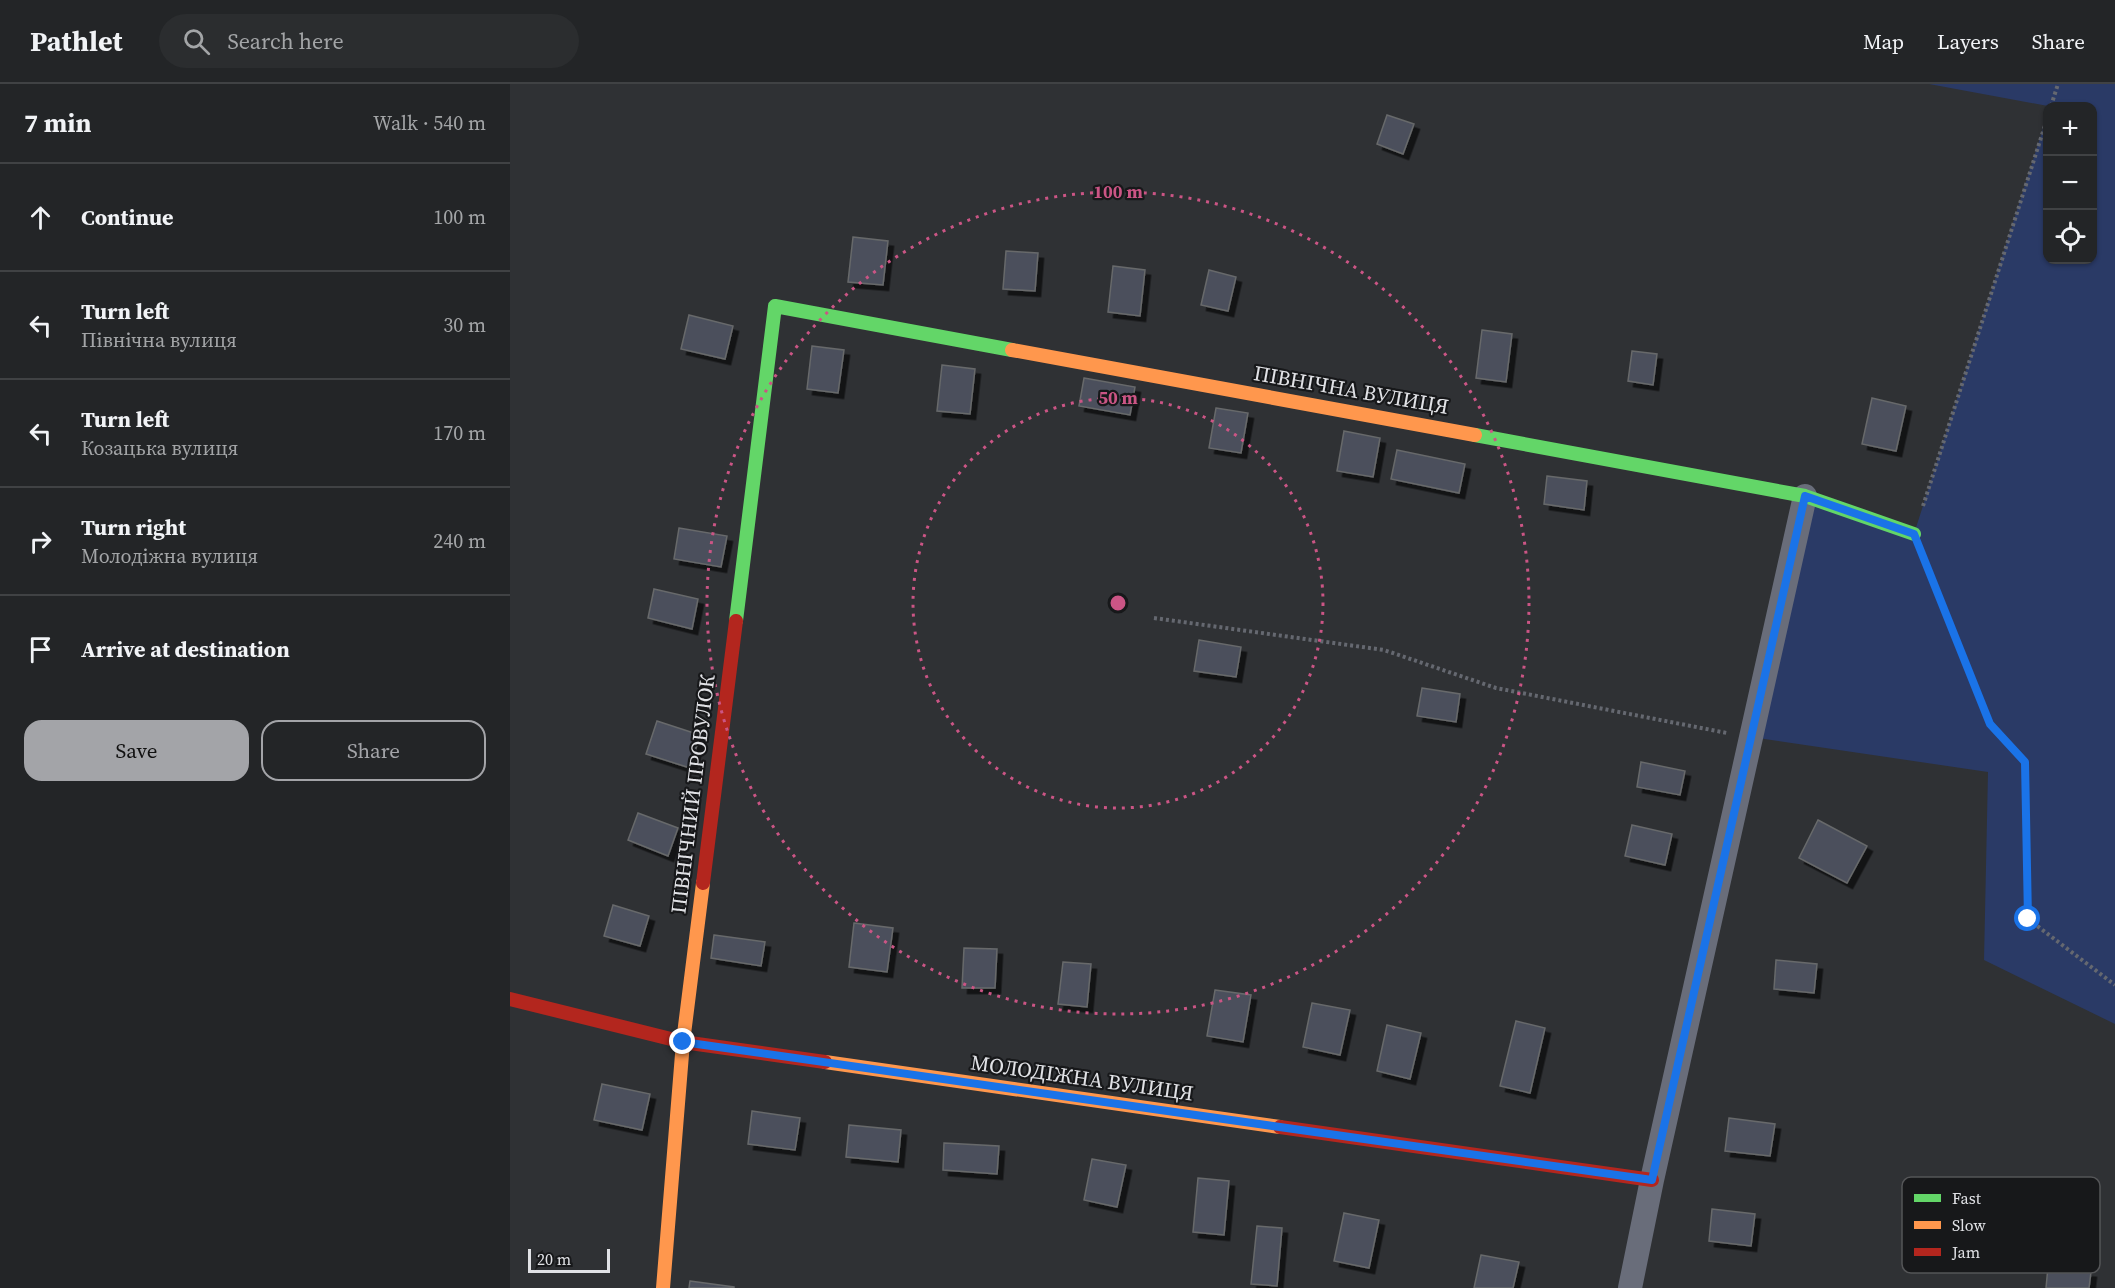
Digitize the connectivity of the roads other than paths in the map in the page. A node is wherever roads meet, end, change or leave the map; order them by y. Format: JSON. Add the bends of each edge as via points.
{"nodes":[{"id":1,"x":775,"y":306,"type":"joint"},
{"id":2,"x":1805,"y":496,"type":"junction"},
{"id":3,"x":1914,"y":534,"type":"road end"},
{"id":4,"x":510,"y":999,"type":"edge"},
{"id":5,"x":683,"y":1042,"type":"junction"},
{"id":6,"x":1652,"y":1180,"type":"junction"},
{"id":7,"x":663,"y":1288,"type":"edge"},
{"id":8,"x":1630,"y":1288,"type":"edge"}],
"edges":[{"from":1,"to":2,"type":"street","name":"ПІВНІЧНА ВУЛИЦЯ"},
{"from":1,"to":5,"type":"street","name":"ПІВНІЧНИЙ ПРОВУЛОК"},
{"from":2,"to":3,"type":"street","name":"ПІВНІЧНА ВУЛИЦЯ"},
{"from":2,"to":6,"type":"street"},
{"from":4,"to":5,"type":"street","name":"МОЛОДІЖНА ВУЛИЦЯ"},
{"from":5,"to":6,"type":"street","name":"МОЛОДІЖНА ВУЛИЦЯ"},
{"from":5,"to":7,"type":"street","name":"ПІВНІЧНИЙ ПРОВУЛОК"},
{"from":6,"to":8,"type":"street"}]}
